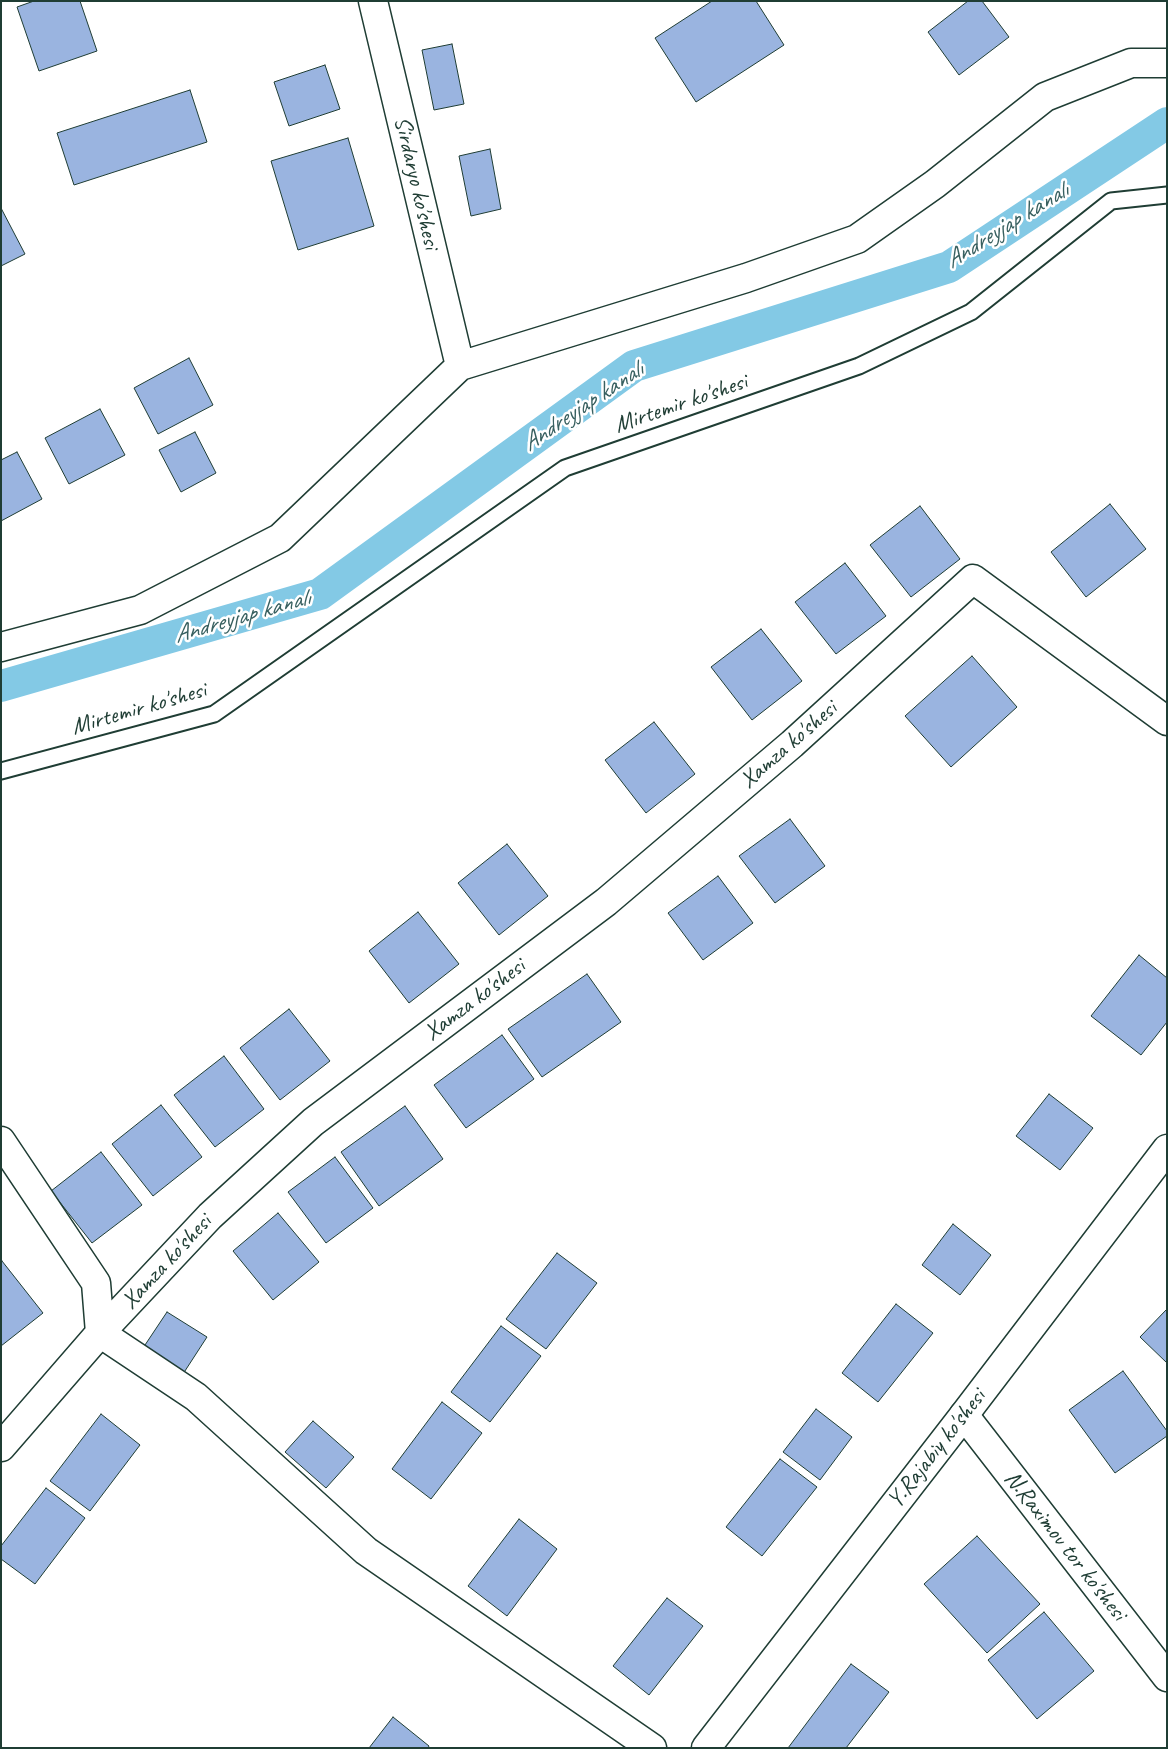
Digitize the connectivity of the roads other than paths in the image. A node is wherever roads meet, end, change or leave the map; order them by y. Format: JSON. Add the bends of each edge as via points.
{"nodes":[{"id":1,"x":373,"y":1,"type":"edge"},
{"id":2,"x":1167,"y":63,"type":"edge"},
{"id":3,"x":1167,"y":195,"type":"edge"},
{"id":4,"x":460,"y":366,"type":"junction"},
{"id":5,"x":1,"y":648,"type":"edge"},
{"id":6,"x":1167,"y":721,"type":"edge"},
{"id":7,"x":1,"y":771,"type":"edge"},
{"id":8,"x":1,"y":1141,"type":"edge"},
{"id":9,"x":1167,"y":1150,"type":"edge"},
{"id":10,"x":100,"y":1333,"type":"junction"},
{"id":11,"x":964,"y":1415,"type":"junction"},
{"id":12,"x":1,"y":1447,"type":"edge"},
{"id":13,"x":1167,"y":1678,"type":"edge"},
{"id":14,"x":717,"y":1743,"type":"edge"},
{"id":15,"x":652,"y":1748,"type":"edge"}],
"edges":[{"from":1,"to":4,"type":"street","name":"Sirdaryo ko'shesi"},
{"from":2,"to":4,"type":"street","via":[[1131,63],[1045,97],[935,184],[857,239],[746,278]]},
{"from":3,"to":7,"type":"lane","name":"Mirtemir ko'shesi","via":[[1112,201],[971,312],[858,366],[565,468],[214,714]]},
{"from":4,"to":5,"type":"street","via":[[280,538],[140,610]]},
{"from":6,"to":10,"type":"street","name":"Xamza ko'shesi","via":[[973,579],[792,744],[606,902],[313,1122],[210,1216]]},
{"from":8,"to":10,"type":"street","via":[[96,1283]]},
{"from":9,"to":11,"type":"street","name":"Y.Rajabiy ko'shesi"},
{"from":10,"to":12,"type":"street","name":"Xamza ko'shesi"},
{"from":10,"to":15,"type":"street","via":[[196,1397],[366,1552]]},
{"from":11,"to":13,"type":"street","name":"N.Raximov tor ko'shesi"},
{"from":11,"to":14,"type":"street","name":"Y.Rajabiy ko'shesi"}]}
